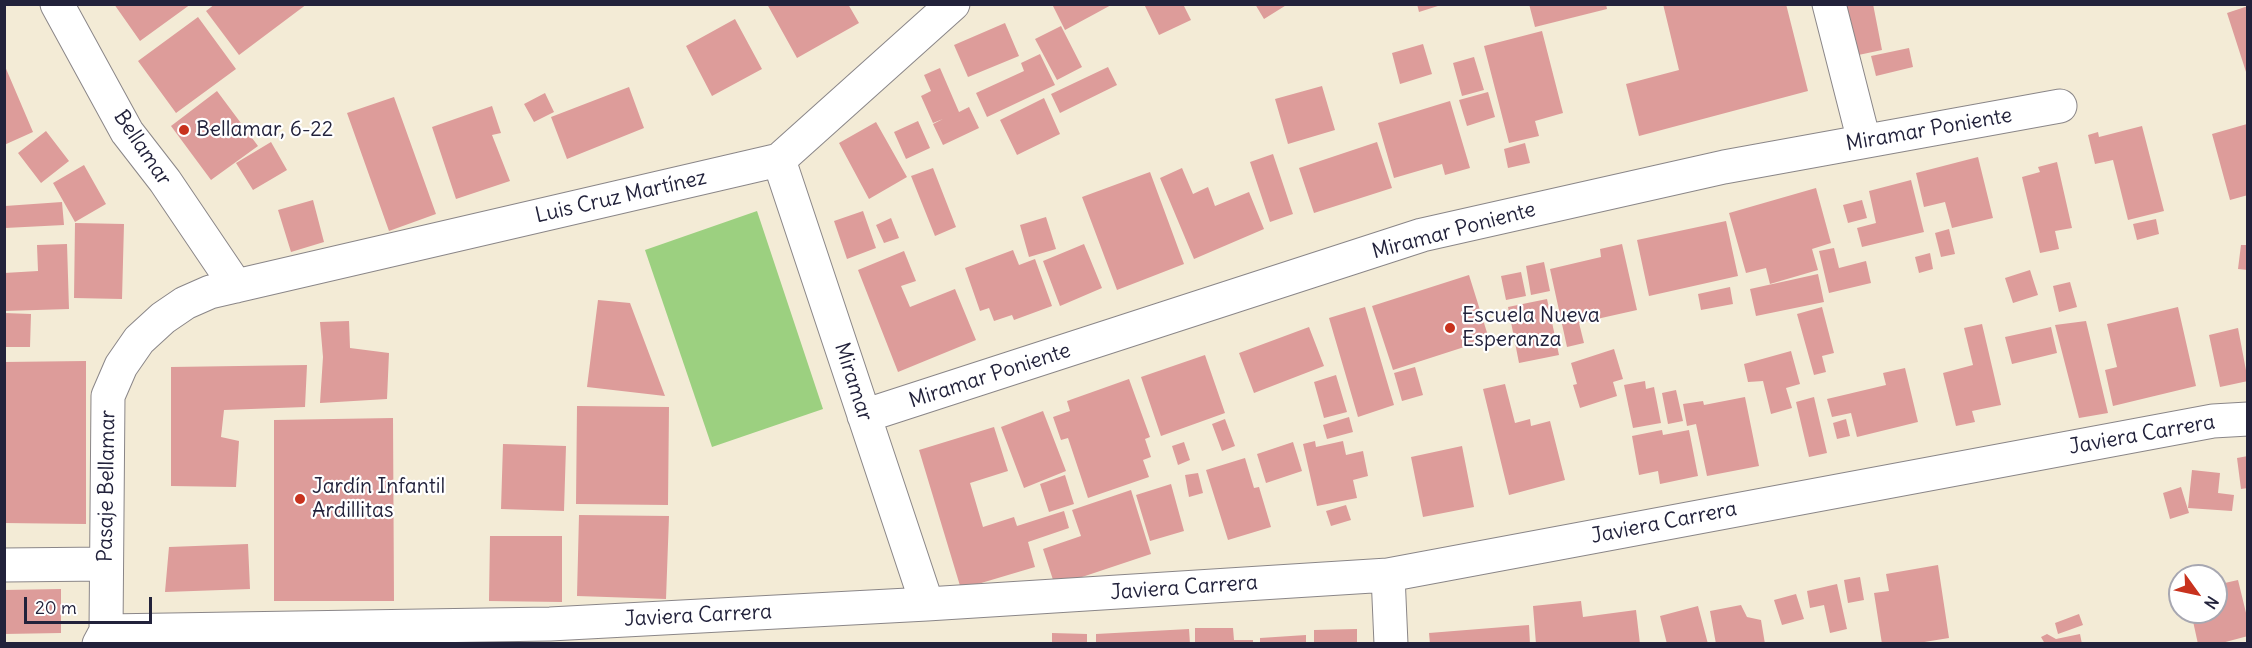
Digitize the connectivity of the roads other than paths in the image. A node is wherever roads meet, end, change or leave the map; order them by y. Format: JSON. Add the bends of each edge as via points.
{"nodes":[{"id":1,"x":57,"y":4,"type":"edge"},
{"id":2,"x":953,"y":4,"type":"edge"},
{"id":3,"x":1829,"y":4,"type":"edge"},
{"id":4,"x":2060,"y":106,"type":"dead end"},
{"id":5,"x":1864,"y":141,"type":"junction"},
{"id":6,"x":779,"y":160,"type":"junction"},
{"id":7,"x":236,"y":286,"type":"junction"},
{"id":8,"x":864,"y":416,"type":"junction"},
{"id":9,"x":2247,"y":419,"type":"edge"},
{"id":10,"x":106,"y":564,"type":"junction"},
{"id":11,"x":4,"y":565,"type":"edge"},
{"id":12,"x":1388,"y":575,"type":"junction"},
{"id":13,"x":927,"y":604,"type":"junction"},
{"id":14,"x":550,"y":634,"type":"edge"},
{"id":15,"x":102,"y":637,"type":"edge"},
{"id":16,"x":1391,"y":644,"type":"edge"}],
"edges":[{"from":1,"to":7,"type":"street","name":"Bellamar","via":[[127,132]]},
{"from":2,"to":6,"type":"street","name":"Luis Cruz Martínez"},
{"from":3,"to":5,"type":"street"},
{"from":4,"to":5,"type":"street","name":"Miramar Poniente"},
{"from":5,"to":8,"type":"street","name":"Miramar Poniente","via":[[1724,167],[1422,236]]},
{"from":6,"to":7,"type":"street","name":"Luis Cruz Martínez"},
{"from":6,"to":8,"type":"street","name":"Miramar"},
{"from":7,"to":10,"type":"street","name":"Pasaje Bellamar","via":[[210,292],[163,318],[139,340],[121,366],[108,396]]},
{"from":8,"to":13,"type":"street","name":"Miramar"},
{"from":9,"to":12,"type":"street","name":"Javiera Carrera","via":[[2213,421]]},
{"from":10,"to":11,"type":"street"},
{"from":10,"to":15,"type":"street","name":"Pasaje Bellamar"},
{"from":12,"to":13,"type":"street","name":"Javiera Carrera"},
{"from":12,"to":16,"type":"street"},
{"from":13,"to":14,"type":"street","name":"Javiera Carrera"},
{"from":14,"to":15,"type":"street","name":"Javiera Carrera"}]}
